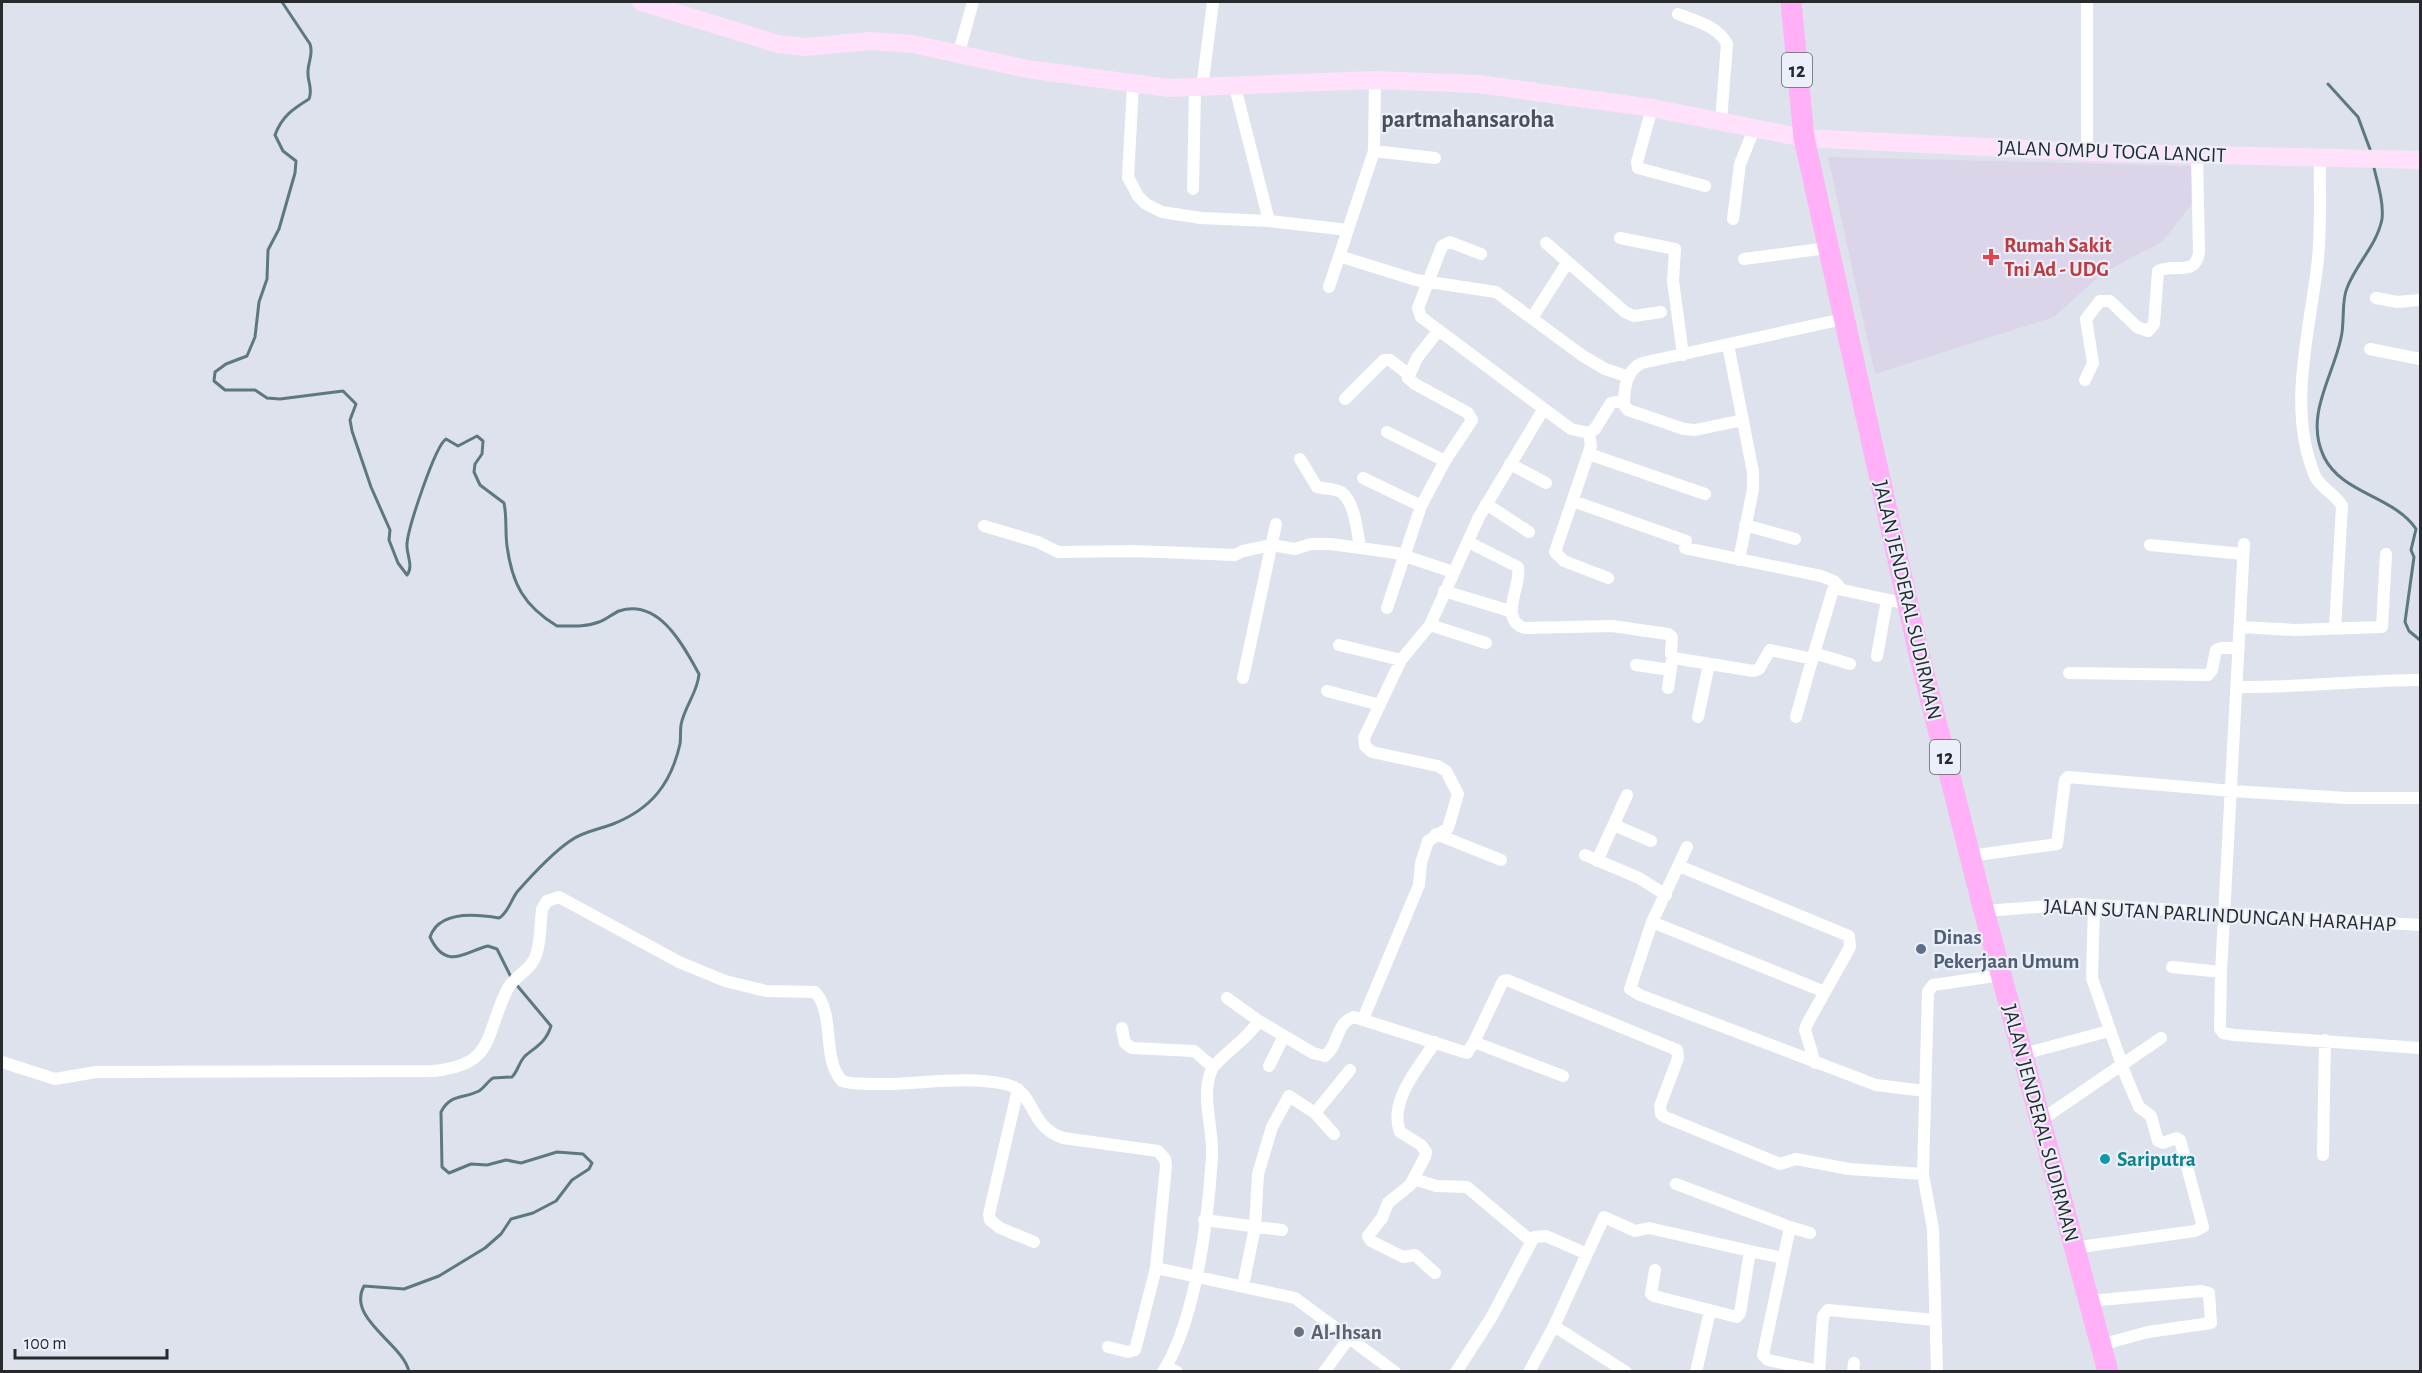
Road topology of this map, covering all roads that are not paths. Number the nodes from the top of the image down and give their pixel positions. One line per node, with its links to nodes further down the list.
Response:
1 (641, 2): 7 (main road, JALAN OMPU TOGA LANGIT)
2 (973, 2): 7 (street)
3 (1213, 2): 11 (street)
4 (1791, 2): 15 (highway, 12)
5 (2087, 2): 17 (street)
6 (1678, 14): 13 (street)
7 (958, 52): 9 (main road, JALAN OMPU TOGA LANGIT)
8 (1375, 80): 10 (main road, JALAN OMPU TOGA LANGIT); 12 (main road, JALAN OMPU TOGA LANGIT); 16 (street)
9 (1133, 85): 11 (main road, JALAN OMPU TOGA LANGIT); 25 (street)
10 (1235, 87): 11 (main road, JALAN OMPU TOGA LANGIT); 25 (street)
11 (1199, 88): 23 (street)
12 (1652, 108): 13 (main road, JALAN OMPU TOGA LANGIT); 22 (street)
13 (1721, 121): 14 (main road, JALAN OMPU TOGA LANGIT)
14 (1755, 127): 15 (main road, JALAN OMPU TOGA LANGIT); 24 (street)
15 (1804, 138): 17 (main road, JALAN OMPU TOGA LANGIT); 29 (highway, JALAN JENDERAL SUDIRMAN / 12)
16 (1374, 151): 20 (street); 26 (street)
17 (2087, 152): 18 (main road, JALAN OMPU TOGA LANGIT)
18 (2198, 155): 19 (main road, JALAN OMPU TOGA LANGIT); 48 (street)
19 (2320, 156): 21 (main road, JALAN OMPU TOGA LANGIT); 87 (street)
20 (1435, 158)
21 (2421, 160)
22 (1705, 186)
23 (1193, 189)
24 (1733, 219)
25 (1269, 221): 26 (street)
26 (1348, 230): 31 (street)
27 (1620, 238): 44 (street)
28 (1546, 243): 33 (street)
29 (1827, 248): 32 (street); 40 (highway, JALAN JENDERAL SUDIRMAN / 12)
30 (1481, 254): 34 (street)
31 (1339, 256): 34 (street); 35 (street)
32 (1744, 259)
33 (1567, 263): 38 (street); 39 (street)
34 (1428, 282): 39 (street); 41 (street)
35 (1329, 287)
36 (2376, 298): 37 (street)
37 (2421, 300)
38 (1661, 312)
39 (1532, 318): 47 (street)
40 (1843, 319): 42 (street); 82 (highway, JALAN JENDERAL SUDIRMAN / 12)
41 (1438, 331): 46 (street); 51 (street)
42 (1728, 345): 44 (street); 52 (street)
43 (2370, 349): 45 (street)
44 (1683, 355): 47 (street)
45 (2421, 359)
46 (1408, 374): 49 (street); 57 (street)
47 (1629, 377): 50 (street)
48 (2085, 380)
49 (1345, 399)
50 (1624, 400): 52 (street); 54 (street)
51 (1543, 410): 54 (street); 58 (street)
52 (1743, 420): 66 (street)
53 (1387, 432): 57 (street)
54 (1589, 433): 55 (street)
55 (1589, 454): 61 (street); 62 (street)
56 (1300, 459): 73 (street)
57 (1445, 461): 64 (street)
58 (1510, 464): 60 (street); 63 (street)
59 (1363, 478): 64 (street)
60 (1546, 483)
61 (1705, 494)
62 (1573, 501): 76 (street); 78 (street)
63 (1486, 504): 68 (street); 70 (street)
64 (1421, 506): 75 (street)
65 (1276, 524): 71 (street)
66 (1745, 525): 69 (street); 76 (street)
67 (984, 526): 71 (street)
68 (1529, 532)
69 (1795, 539)
70 (1468, 542): 77 (street); 84 (street)
71 (1272, 545): 73 (street); 99 (street)
72 (2150, 545): 86 (street)
73 (1359, 547): 75 (street)
74 (2385, 554): 87 (street)
75 (1403, 555): 77 (street); 83 (street)
76 (1738, 560): 79 (street)
77 (1453, 572): 80 (street)
78 (1608, 578)
79 (1841, 589): 81 (street); 91 (street)
80 (1444, 591): 84 (street); 85 (street)
81 (1887, 600): 82 (street); 92 (street)
82 (1908, 604): 115 (highway, JALAN JENDERAL SUDIRMAN / 12)
83 (1387, 608)
84 (1510, 611): 94 (street)
85 (1430, 625): 88 (street); 93 (street)
86 (2240, 627): 87 (street); 90 (street)
87 (2335, 628)
88 (1486, 643)
89 (1339, 645): 93 (street)
90 (2239, 648): 98 (street); 101 (street)
91 (1814, 656): 95 (street); 96 (street); 106 (street)
92 (1877, 656)
93 (1401, 660): 104 (street)
94 (1672, 663): 95 (street); 97 (street); 102 (street)
95 (1708, 664): 105 (street)
96 (1850, 664)
97 (1636, 665)
98 (2069, 673)
99 (1243, 678)
100 (2421, 680): 101 (street)
101 (2238, 687): 107 (street)
102 (1668, 688)
103 (1327, 691): 104 (street)
104 (1380, 705): 111 (street)
105 (1698, 717)
106 (1796, 717)
107 (2232, 791): 109 (street); 115 (street); 122 (street)
108 (1627, 795): 110 (street)
109 (2421, 798)
110 (1614, 825): 112 (street); 117 (street)
111 (1436, 834): 116 (street); 130 (street)
112 (1651, 841)
113 (1687, 847): 118 (street)
114 (1585, 855): 117 (street)
115 (1970, 856): 121 (highway, JALAN JENDERAL SUDIRMAN / 12)
116 (1501, 860)
117 (1597, 861): 119 (street)
118 (1679, 866): 119 (street); 128 (street)
119 (1666, 895): 123 (street)
120 (2094, 905): 121 (street, JALAN SUTAN PARLINDUNGAN HARAHAP); 122 (street, JALAN SUTAN PARLINDUNGAN HARAHAP); 133 (street)
121 (1984, 911): 127 (highway, JALAN JENDERAL SUDIRMAN / 12)
122 (2224, 911): 124 (street, JALAN SUTAN PARLINDUNGAN HARAHAP); 126 (street)
123 (1652, 922): 128 (street); 142 (street)
124 (2421, 925)
125 (2172, 967): 126 (street)
126 (2221, 972): 136 (street)
127 (2002, 975): 140 (highway, JALAN JENDERAL SUDIRMAN / 12); 149 (street)
128 (1825, 992): 142 (street)
129 (1227, 998): 131 (street)
130 (1363, 1019): 134 (street); 137 (street)
131 (1259, 1021): 134 (street); 145 (street)
132 (1122, 1028): 145 (street)
133 (2109, 1031): 140 (street); 143 (street)
134 (1284, 1036): 144 (street)
135 (2161, 1038): 143 (street)
136 (2325, 1040): 139 (street); 153 (street)
137 (1435, 1041): 138 (street); 155 (street)
138 (1474, 1042): 147 (street); 154 (street)
139 (2420, 1047)
140 (2023, 1054): 151 (highway, JALAN JENDERAL SUDIRMAN / 12)
141 (2, 1062): 148 (street)
142 (1815, 1063): 149 (street)
143 (2121, 1063): 151 (street); 164 (street)
144 (1269, 1066)
145 (1214, 1067): 157 (street)
146 (1350, 1070): 150 (street)
147 (1563, 1076)
148 (1018, 1089): 163 (street); 168 (street)
149 (1925, 1091): 154 (street)
150 (1315, 1113): 152 (street); 158 (street)
151 (2041, 1120): 164 (highway, JALAN JENDERAL SUDIRMAN / 12)
152 (1334, 1134)
153 (2323, 1155)
154 (1923, 1174): 175 (street)
155 (1414, 1179): 162 (street); 170 (street)
156 (1676, 1184): 159 (street)
157 (1204, 1220): 158 (street); 171 (street)
158 (1255, 1227): 160 (street); 172 (street)
159 (1790, 1227): 161 (street); 167 (street)
160 (1282, 1230)
161 (1810, 1233)
162 (1531, 1241): 166 (street); 184 (street)
163 (1034, 1242)
164 (2073, 1248): 173 (highway, JALAN JENDERAL SUDIRMAN / 12)
165 (1750, 1251): 166 (street); 167 (street); 174 (street)
166 (1587, 1254): 176 (street)
167 (1783, 1258): 187 (street)
168 (1156, 1268): 171 (street); 179 (street)
169 (1655, 1270): 174 (street)
170 (1435, 1273)
171 (1196, 1277): 172 (street); 180 (street)
172 (1243, 1286): 177 (street)
173 (2089, 1301): 178 (highway, JALAN JENDERAL SUDIRMAN / 12); 178 (street)
174 (1710, 1311): 186 (street)
175 (1935, 1320): 187 (street); 188 (street)
176 (1554, 1326): 181 (street); 185 (street)
177 (1349, 1338): 182 (street); 183 (street)
178 (2100, 1345): 189 (highway, JALAN JENDERAL SUDIRMAN / 12)
179 (1108, 1347)
180 (1168, 1370)
181 (1620, 1370)
182 (1324, 1371)
183 (1395, 1371)
184 (1456, 1371)
185 (1529, 1371)
186 (1696, 1371)
187 (1819, 1371)
188 (1937, 1371)
189 (2109, 1371)

